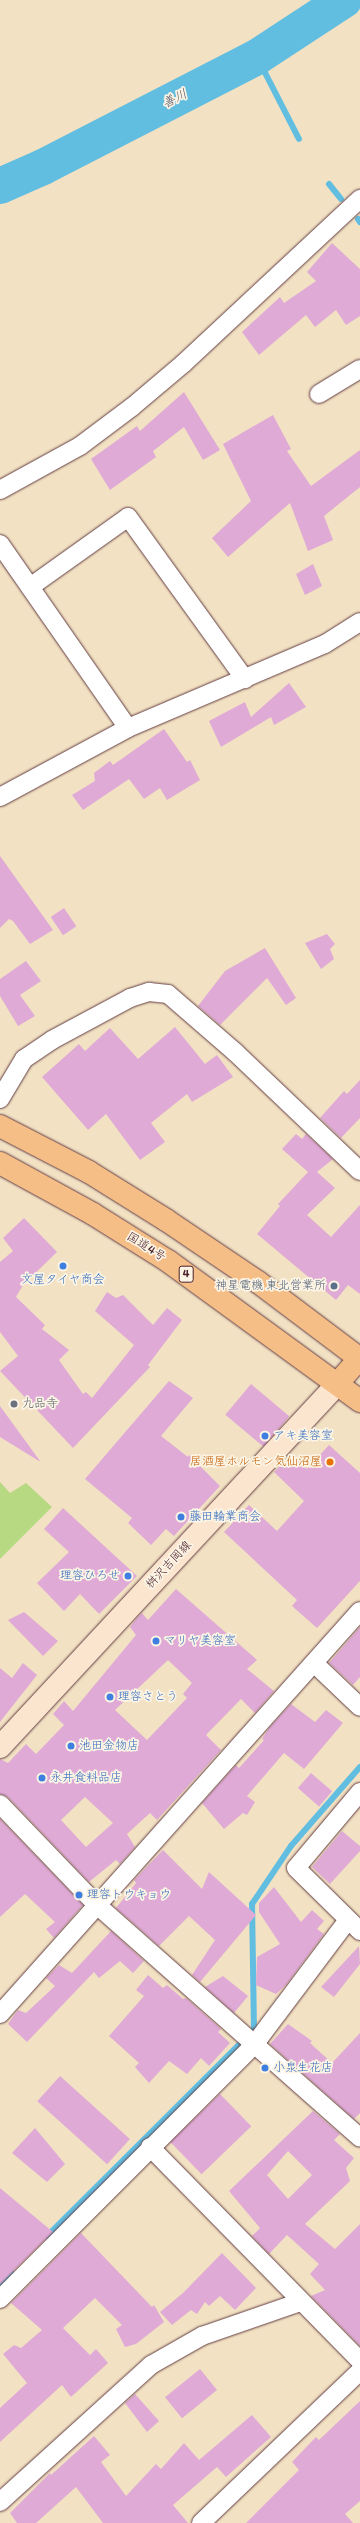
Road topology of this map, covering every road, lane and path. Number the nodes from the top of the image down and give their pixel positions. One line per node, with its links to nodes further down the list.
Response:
1 (360, 199): 4 (street)
2 (360, 369): 3 (street)
3 (319, 394)
4 (0, 490)
5 (0, 544): 6 (street)
6 (30, 587): 8 (street); 9 (street)
7 (360, 622): 8 (street)
8 (245, 679): 9 (street)
9 (128, 728): 10 (street)
10 (0, 797)
11 (0, 1099): 14 (street)
12 (0, 1126): 15 (main road)
13 (0, 1163): 16 (main road, 国道4号 / 4)
14 (360, 1170)
15 (360, 1358): 16 (main road)
16 (338, 1384): 17 (main road, 国道4号 / 4); 21 (main road, 桝沢吉岡線)
17 (360, 1401)
18 (360, 1611): 19 (street)
19 (315, 1664): 20 (street); 24 (street)
20 (360, 1707)
21 (0, 1747)
22 (360, 1792): 25 (street)
23 (0, 1804): 24 (street)
24 (97, 1904): 26 (street); 27 (street)
25 (354, 1926): 27 (street)
26 (0, 2014)
27 (253, 2044): 28 (street); 29 (street)
28 (360, 2138)
29 (150, 2147): 30 (street); 31 (street)
30 (0, 2299)
31 (300, 2302): 32 (street); 34 (street)
32 (360, 2361)
33 (360, 2372): 35 (street)
34 (0, 2502)
35 (201, 2523)

